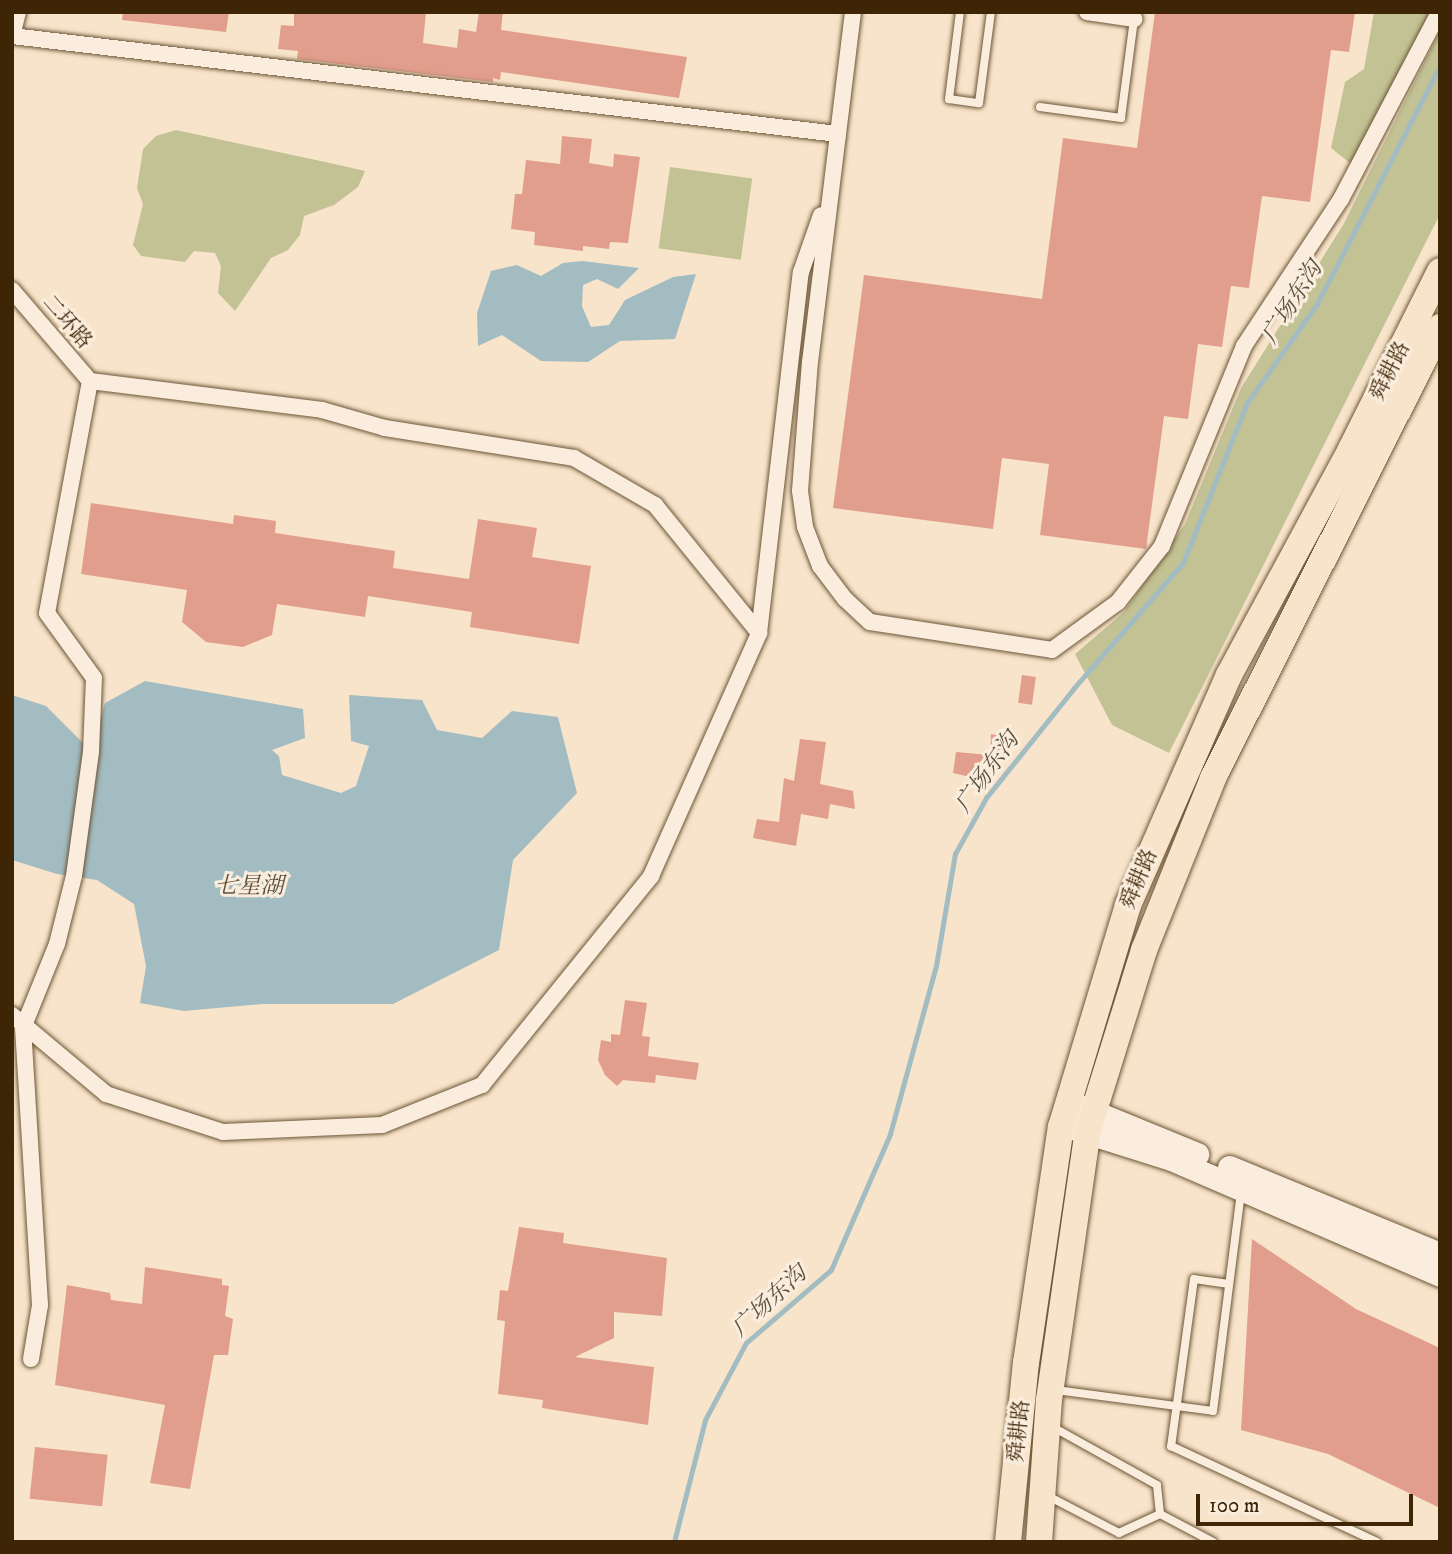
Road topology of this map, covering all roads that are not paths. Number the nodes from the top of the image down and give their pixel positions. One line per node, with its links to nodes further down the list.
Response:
1 (18, 12): 8 (street)
2 (853, 12): 10 (street)
3 (960, 12): 4 (lane)
4 (991, 12)
5 (1087, 12): 7 (street)
6 (1439, 12): 11 (street)
7 (1135, 15): 9 (lane)
8 (12, 36): 10 (street)
9 (1040, 107)
10 (838, 134): 11 (street)
11 (831, 187): 16 (street)
12 (1440, 271): 18 (main road, 舜耕路)
13 (12, 290): 15 (street, 二环路)
14 (1440, 327): 19 (main road, 舜耕路)
15 (90, 381): 16 (street); 17 (street)
16 (759, 633): 17 (street)
17 (18, 1022): 25 (street)
18 (1068, 1101): 19 (main road); 20 (main road, 舜耕路)
19 (1091, 1122): 20 (main road); 21 (main road); 22 (main road); 26 (main road, 舜耕路)
20 (1061, 1126): 31 (main road, 舜耕路)
21 (1241, 1189): 23 (main road); 24 (lane)
22 (1440, 1254)
23 (1440, 1275)
24 (1229, 1284): 27 (lane); 27 (lane)
25 (31, 1359)
26 (1051, 1389): 27 (lane); 28 (main road, 舜耕路)
27 (1177, 1406): 34 (lane)
28 (1048, 1424): 29 (main road, 舜耕路); 30 (lane)
29 (1042, 1493): 30 (lane); 32 (main road, 舜耕路)
30 (1160, 1514): 33 (lane)
31 (1008, 1542)
32 (1039, 1542)
33 (1213, 1542)
34 (1377, 1542)

